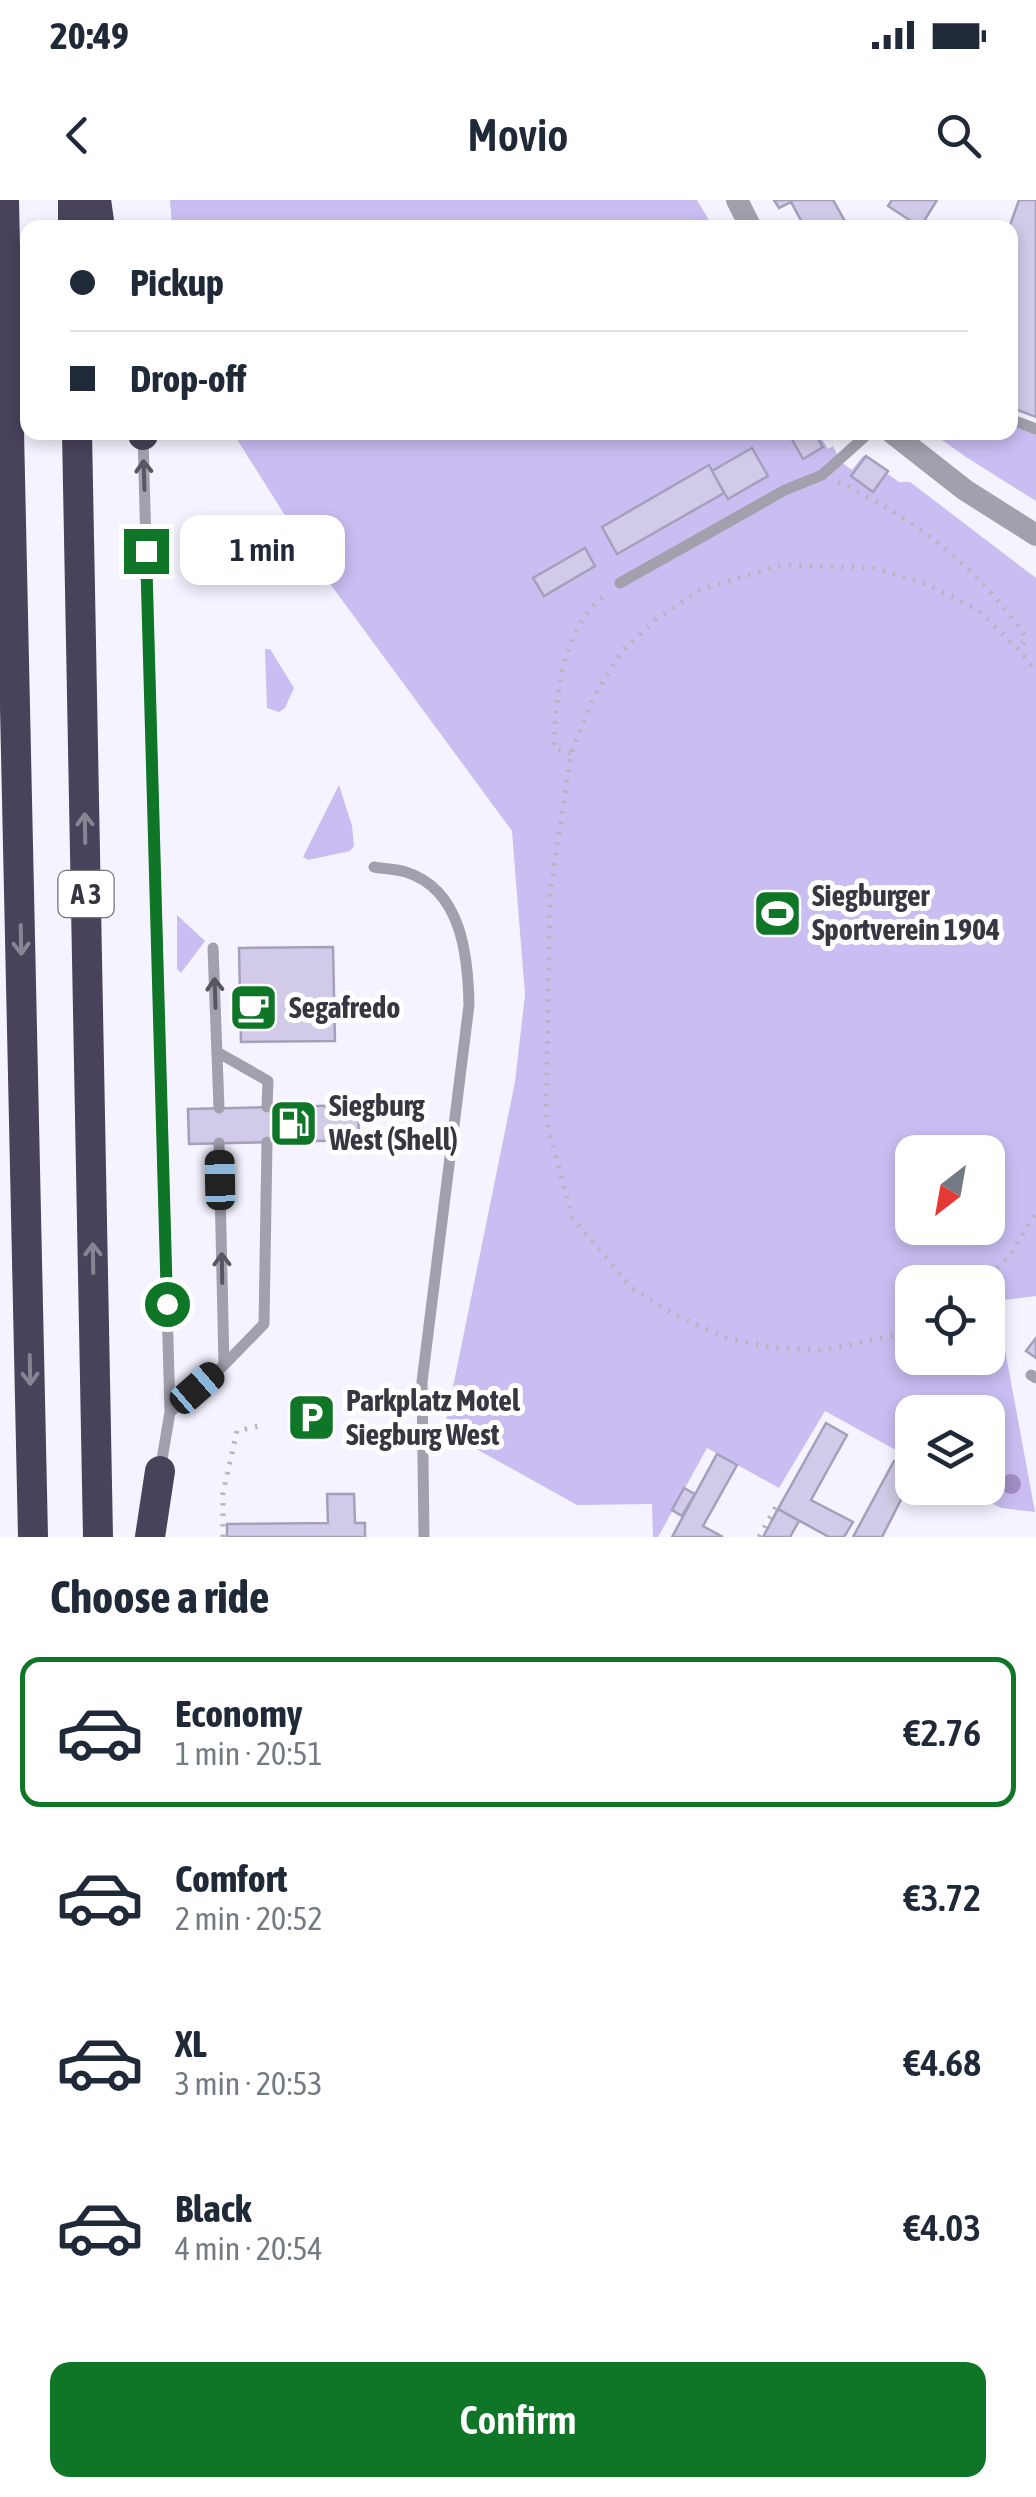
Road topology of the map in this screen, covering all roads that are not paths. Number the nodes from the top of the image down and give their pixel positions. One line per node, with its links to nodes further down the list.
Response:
1 (4, 200): 8 (highway, A 3)
2 (77, 440): 22 (highway, A 3, one-way to 2)
3 (142, 440): 18 (lane, one-way to 3)
4 (861, 440): 7 (lane)
5 (901, 440): 6 (street)
6 (1036, 534)
7 (620, 582)
8 (18, 808): 10 (highway); 21 (highway, A 3, one-way to 21)
9 (374, 867): 20 (lane)
10 (0, 901)
11 (213, 948): 12 (lane, one-way to 11)
12 (217, 1052): 13 (lane); 14 (lane)
13 (268, 1107)
14 (219, 1108)
15 (267, 1142): 17 (lane)
16 (220, 1143): 17 (lane, one-way to 16)
17 (224, 1365): 18 (lane)
18 (170, 1412): 19 (lane)
19 (160, 1471): 23 (highway)
20 (424, 1536): 24 (lane)
21 (33, 1537)
22 (98, 1537)
23 (150, 1537)
24 (433, 1537)

